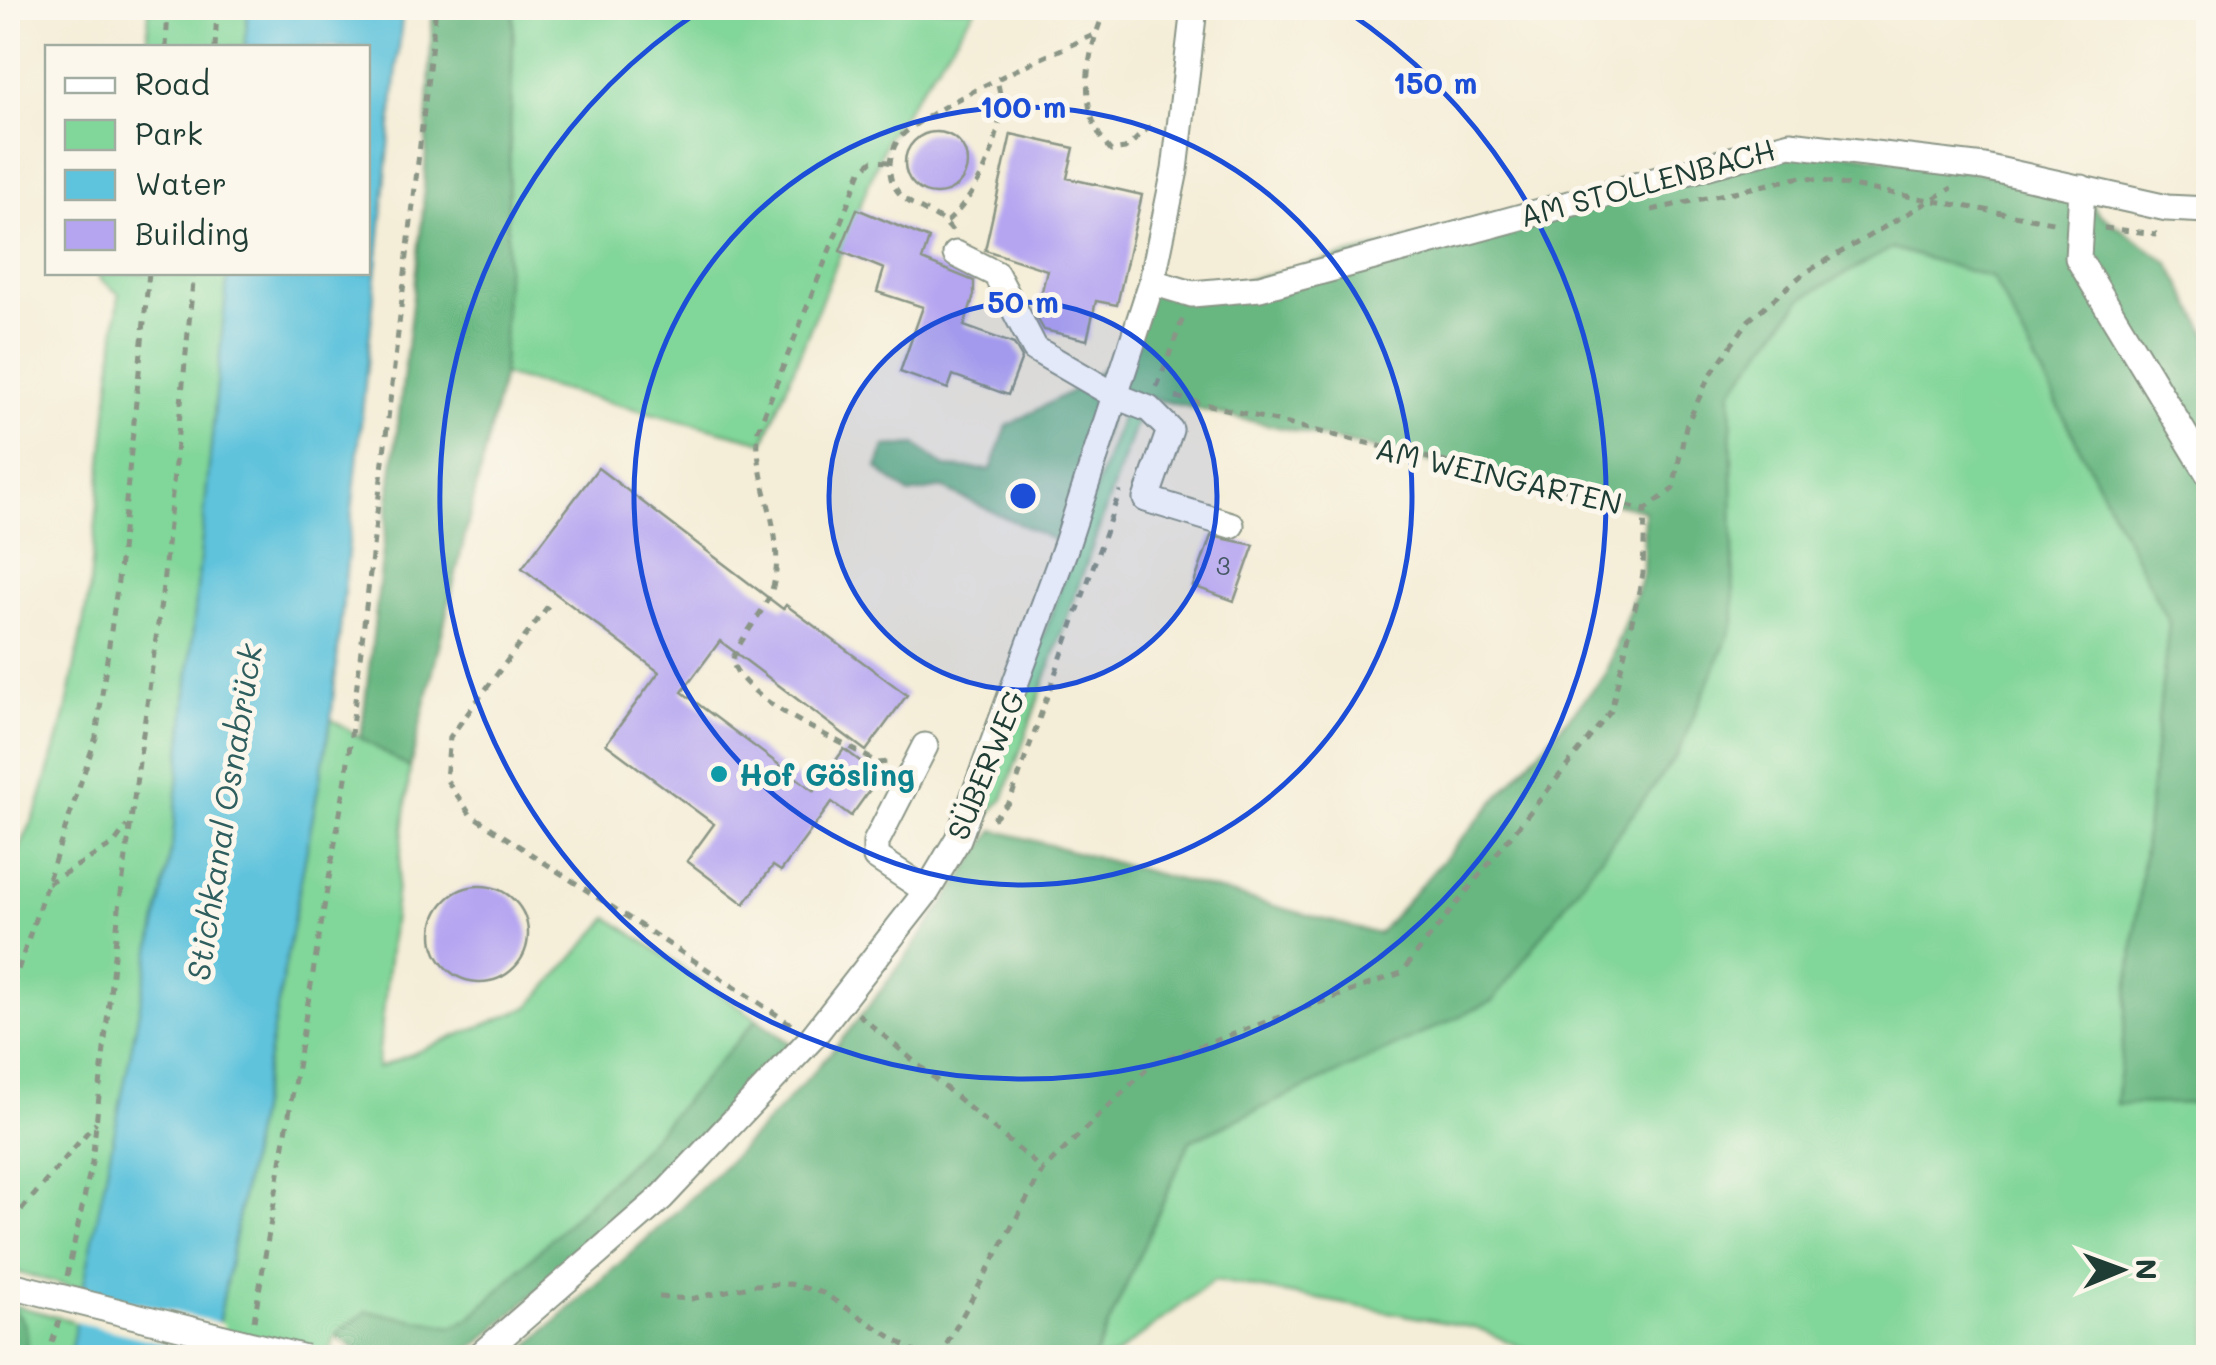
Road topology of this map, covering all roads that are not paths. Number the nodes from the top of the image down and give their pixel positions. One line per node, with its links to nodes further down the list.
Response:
1 (1194, 8): 5 (street, SÜBERWEG)
2 (2082, 188): 3 (street, AM STOLLENBACH); 5 (street, AM STOLLENBACH); 7 (street)
3 (2208, 210)
4 (956, 254): 6 (street)
5 (1152, 282): 6 (street, SÜBERWEG)
6 (1116, 396): 8 (street); 10 (street, SÜBERWEG)
7 (2208, 473)
8 (1232, 525)
9 (925, 746): 10 (street)
10 (927, 892): 13 (street, SÜBERWEG)
11 (11, 1286): 12 (street, bridge)
12 (306, 1358)
13 (477, 1358)

